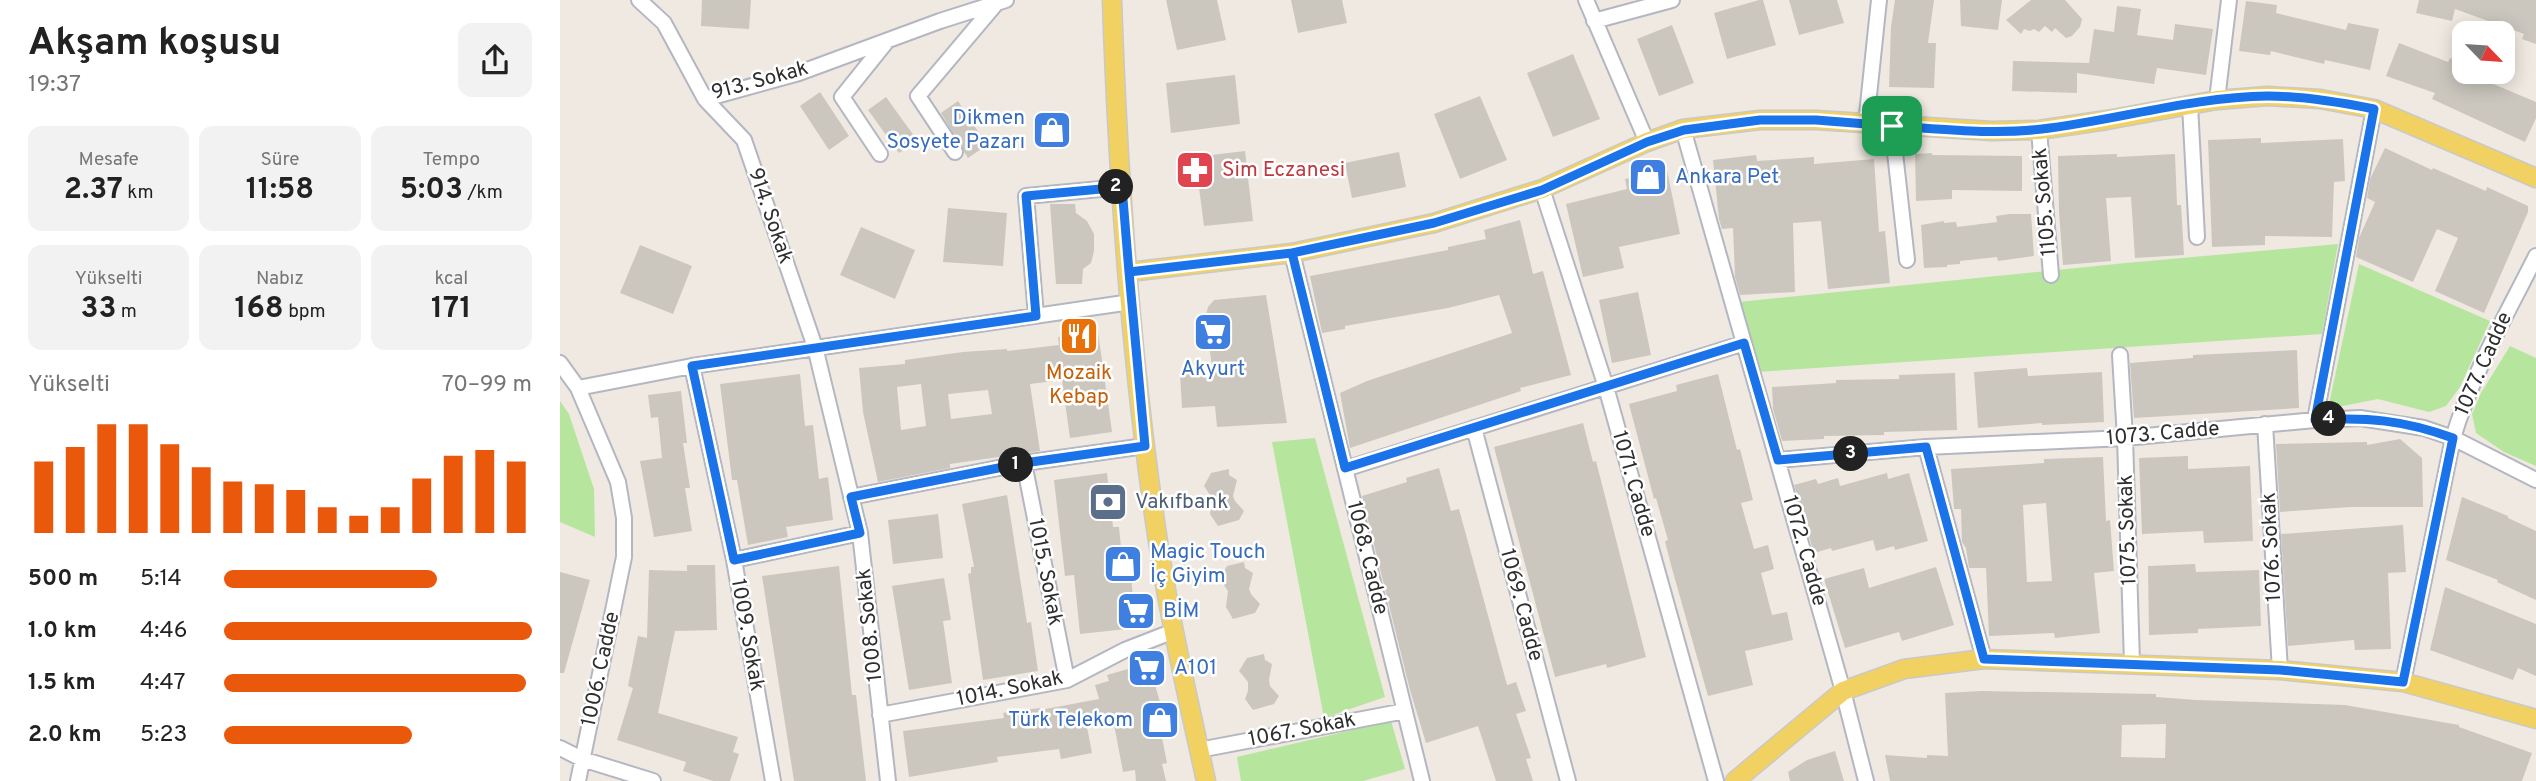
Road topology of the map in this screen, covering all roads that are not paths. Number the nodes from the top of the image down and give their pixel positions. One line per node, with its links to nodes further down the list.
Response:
1 (639, 0): 10 (street, 913. Sokak)
2 (1112, 0): 22 (main road)
3 (1586, 0): 8 (street)
4 (1672, 0): 8 (street)
5 (1880, 0): 14 (street)
6 (2224, 1): 11 (street)
7 (1001, 2): 9 (street, 913. Sokak); 19 (street, 913. Sokak)
8 (1594, 21): 18 (street)
9 (888, 40): 10 (street, 913. Sokak); 20 (street)
10 (705, 99): 33 (street, 914. Sokak)
11 (2217, 100): 12 (main road); 13 (main road)
12 (2190, 105): 17 (main road); 24 (street)
13 (2374, 109): 21 (main road); 39 (street)
14 (1866, 124): 15 (main road); 16 (main road)
15 (1892, 126): 17 (main road); 27 (street)
16 (1684, 130): 18 (main road); 32 (street, 1072. Cadde)
17 (2039, 130): 29 (street, 1105. Sokak)
18 (1647, 142): 23 (main road)
19 (955, 152)
20 (880, 154)
21 (2536, 178)
22 (1122, 187): 28 (main road); 31 (street)
23 (1542, 190): 25 (main road); 37 (street, 1071. Cadde)
24 (2197, 237)
25 (1292, 253): 28 (main road); 48 (street, 1068. Cadde)
26 (2536, 256): 43 (street, 1077. Cadde)
27 (1907, 260)
28 (1129, 272): 30 (main road)
29 (2051, 275)
30 (1131, 302): 31 (street); 44 (main road)
31 (1036, 316): 33 (street)
32 (1744, 343): 37 (street); 46 (street, 1072. Cadde)
33 (815, 347): 36 (street); 50 (street, 1008. Sokak)
34 (2120, 355): 42 (street, 1075. Sokak)
35 (560, 363): 38 (street, 1006. Cadde)
36 (692, 366): 38 (street); 52 (street, 1009. Sokak)
37 (1606, 387): 41 (street); 73 (street, 1071. Cadde)
38 (578, 388): 65 (street, 1006. Cadde)
39 (2315, 420): 40 (street, 1073. Cadde); 43 (street, 1073. Cadde)
40 (2265, 424): 42 (street, 1073. Cadde); 56 (street, 1076. Sokak)
41 (1474, 428): 48 (street); 72 (street, 1069. Cadde)
42 (2125, 438): 45 (street, 1073. Cadde); 55 (street, 1075. Sokak)
43 (2453, 438): 49 (street, 1073. Cadde); 58 (street, 1077. Cadde)
44 (1145, 446): 47 (street); 53 (main road)
45 (1926, 447): 46 (street, 1073. Cadde); 54 (street)
46 (1778, 460): 59 (street, 1072. Cadde)
47 (1024, 463): 50 (street); 57 (street, 1015. Sokak)
48 (1345, 468): 60 (street, 1068. Cadde)
49 (2536, 480)
50 (851, 497): 51 (street, 1008. Sokak)
51 (860, 533): 52 (street); 61 (street, 1008. Sokak)
52 (734, 560): 68 (street, 1009. Sokak)
53 (1174, 631): 57 (street, 1014. Sokak); 64 (main road)
54 (1984, 659): 55 (main road); 59 (main road)
55 (2132, 663): 56 (main road)
56 (2280, 670): 58 (main road)
57 (1067, 680): 61 (street, 1014. Sokak)
58 (2403, 682): 62 (main road)
59 (1843, 691): 74 (main road); 75 (street, 1072. Cadde)
60 (1405, 711): 64 (street, 1067. Sokak); 71 (street, 1068. Cadde)
61 (880, 715): 69 (street, 1008. Sokak)
62 (2536, 719)
63 (560, 748): 65 (street)
64 (1199, 750): 70 (main road)
65 (582, 760): 66 (street, 1006. Cadde); 67 (street)
66 (578, 781)
67 (653, 781)
68 (773, 781)
69 (888, 781)
70 (1206, 781)
71 (1422, 781)
72 (1568, 781)
73 (1716, 781)
74 (1735, 781)
75 (1866, 781)

